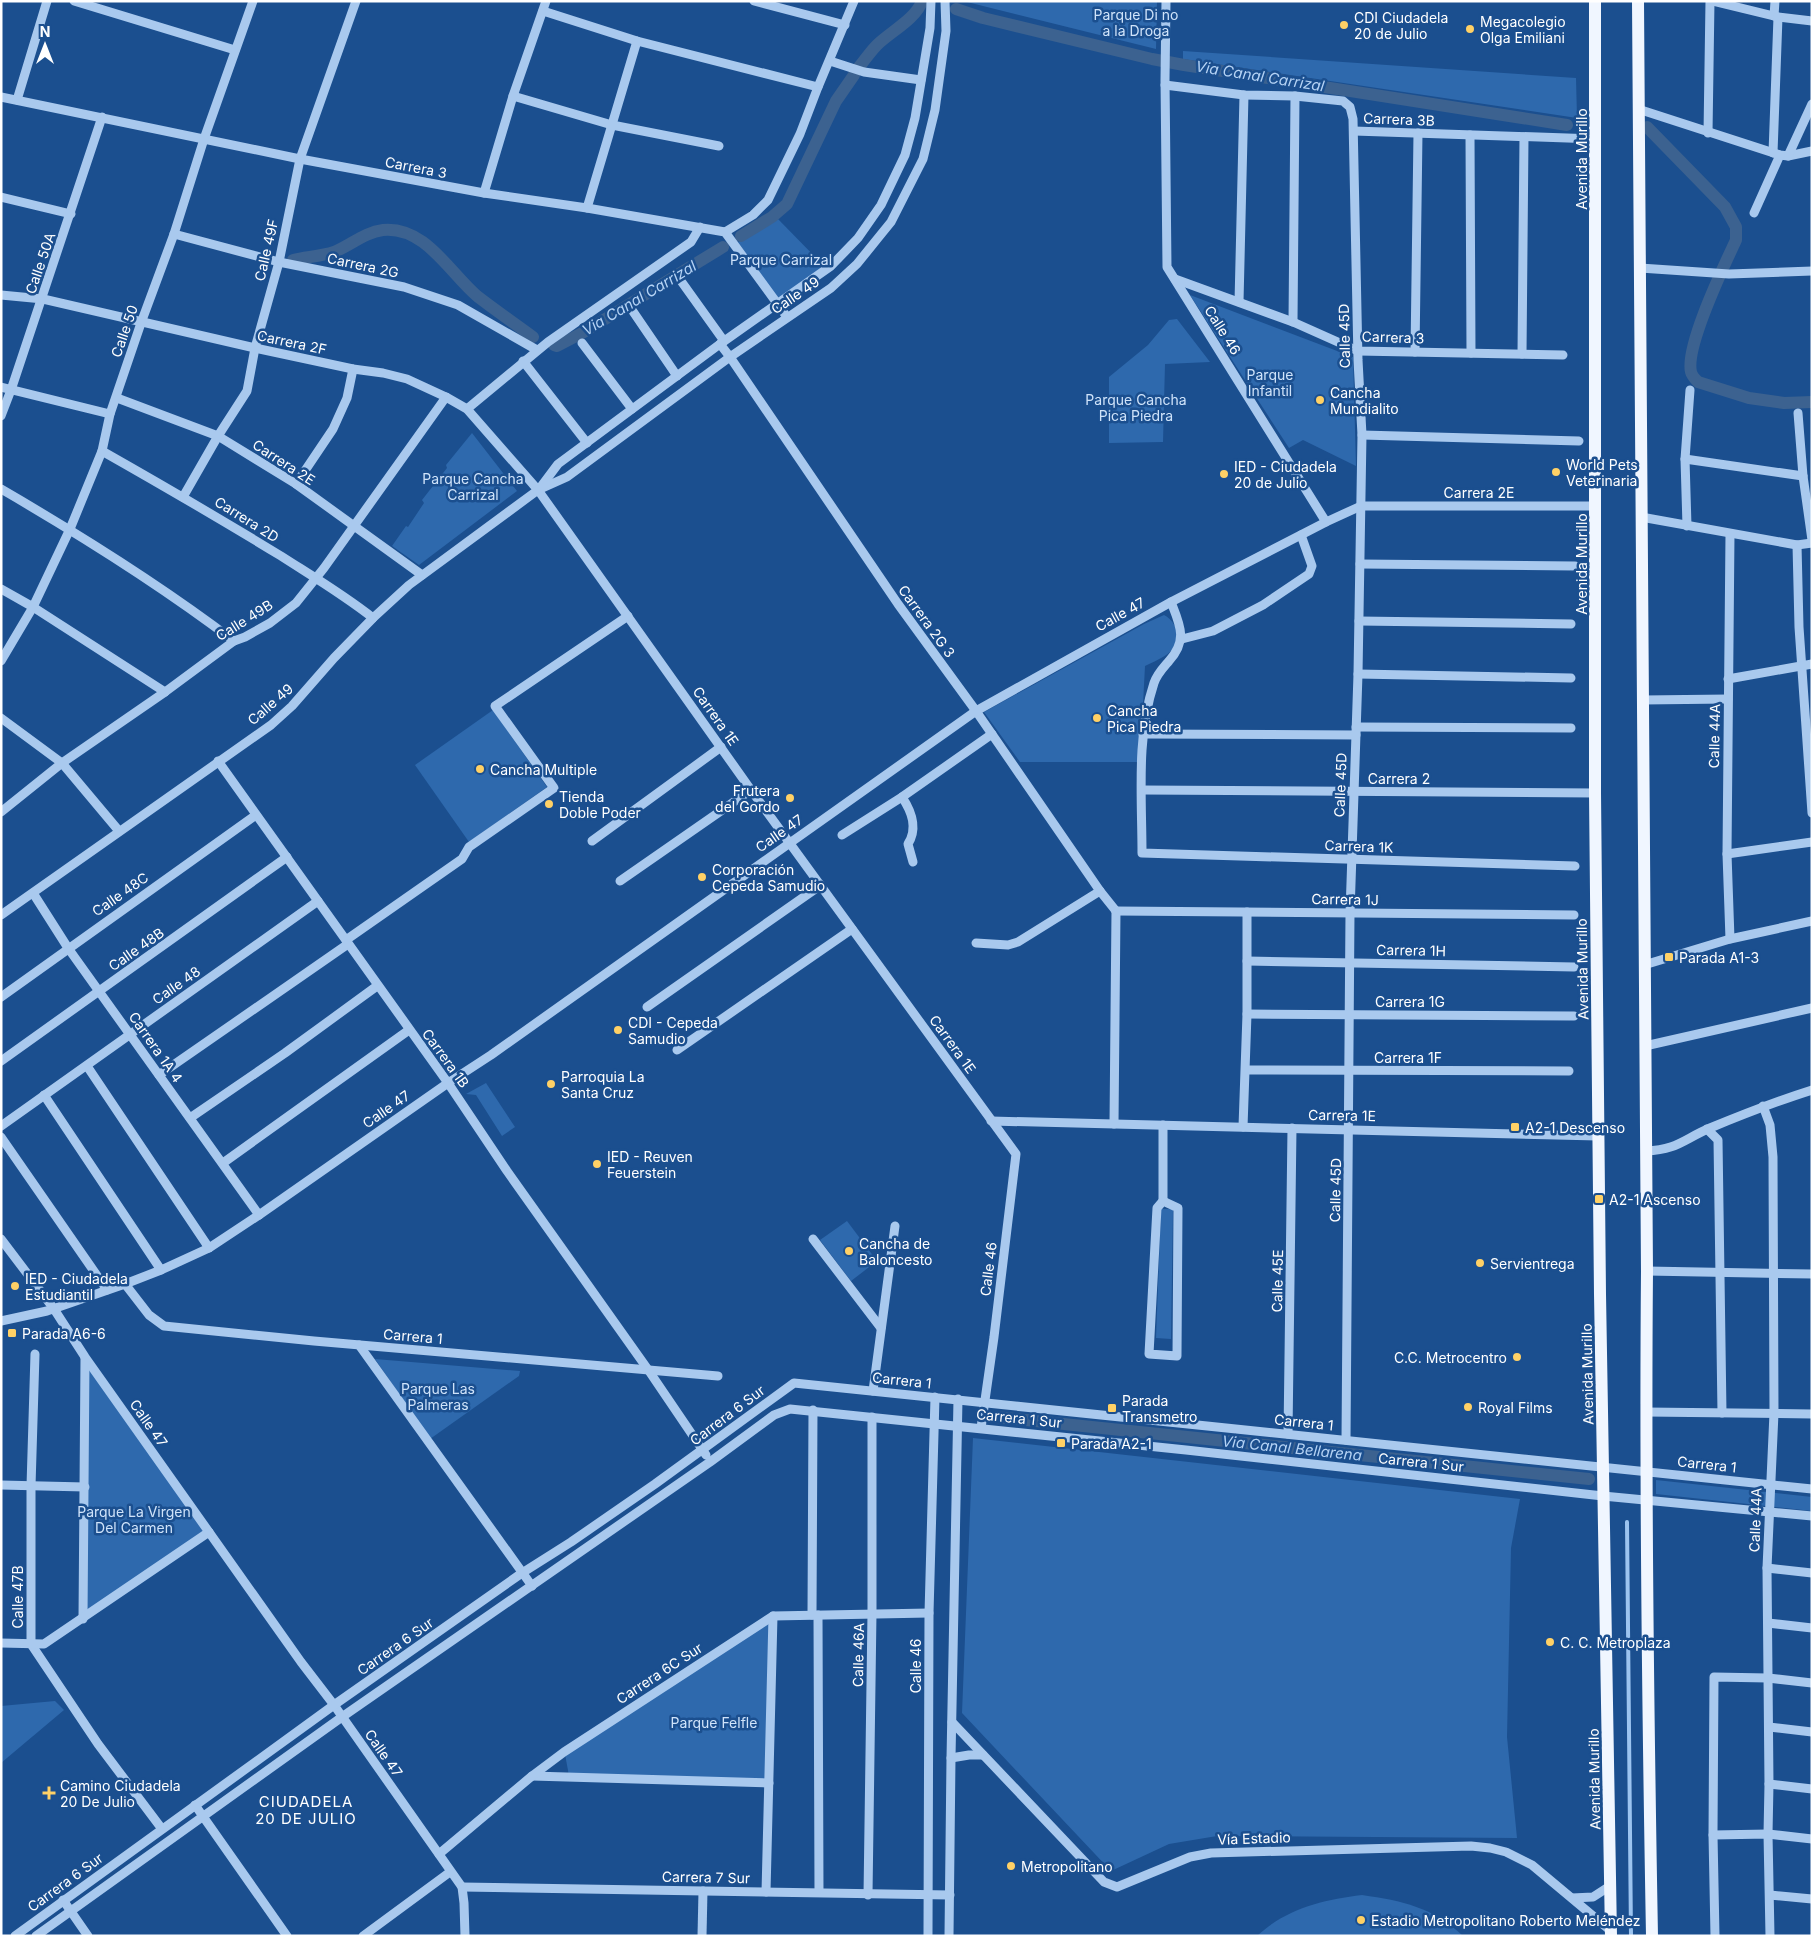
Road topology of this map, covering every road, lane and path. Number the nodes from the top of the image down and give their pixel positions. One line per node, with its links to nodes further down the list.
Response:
1 (48, 1): 29 (street)
2 (74, 1): 20 (street)
3 (254, 1): 20 (street, Calle 50)
4 (356, 1): 44 (street, Calle 49F)
5 (546, 1): 15 (street)
6 (754, 1): 18 (street)
7 (854, 1): 18 (street)
8 (1166, 1): 23 (street, Calle 46)
9 (1595, 1): 40 (main road, Avenida Murillo)
10 (1638, 1): 31 (main road)
11 (1711, 1): 16 (street); 36 (street)
12 (1775, 1): 16 (street)
13 (932, 6): 14 (street); 22 (street, Calle 49)
14 (945, 6): 63 (street, Calle 49)
15 (543, 11): 19 (street); 26 (street)
16 (1776, 17): 17 (street); 43 (street)
17 (1812, 21)
18 (845, 25): 21 (street)
19 (637, 41): 24 (street); 33 (street)
20 (235, 50): 39 (street, Calle 50)
21 (830, 61): 22 (street); 24 (street)
22 (921, 80): 61 (street, Calle 49)
23 (1165, 85): 25 (street, Carrera 3B); 56 (street, Calle 46)
24 (818, 87): 51 (street)
25 (1244, 94): 27 (street, Carrera 3B); 60 (street)
26 (513, 96): 33 (street); 45 (street)
27 (1295, 96): 34 (street, Carrera 3B); 64 (street)
28 (1, 97): 29 (street, Carrera 3)
29 (17, 100): 32 (street, Carrera 3)
30 (1812, 104): 43 (street)
31 (1638, 109): 36 (street); 54 (main road)
32 (102, 118): 39 (street, Carrera 3); 49 (street, Calle 50A)
33 (612, 124): 41 (street); 47 (street)
34 (1354, 131): 35 (street, Carrera 3B); 70 (street, Calle 45D)
35 (1418, 133): 37 (street, Carrera 3B); 71 (street)
36 (1708, 133): 43 (street)
37 (1470, 135): 38 (street, Carrera 3B); 72 (street)
38 (1524, 137): 40 (street, Carrera 3B); 73 (street)
39 (204, 139): 44 (street, Carrera 3); 52 (street, Calle 50)
40 (1596, 140): 101 (main road, Avenida Murillo)
41 (719, 146)
42 (1812, 151): 43 (street)
43 (1780, 155): 48 (street)
44 (300, 159): 45 (street, Carrera 3); 53 (street, Calle 49F)
45 (484, 193): 47 (street, Carrera 3)
46 (1, 198): 49 (street)
47 (587, 208): 50 (street, Carrera 3)
48 (1754, 213)
49 (71, 214): 59 (street, Calle 50A)
50 (700, 228): 51 (street, Carrera 3); 69 (street)
51 (725, 232): 61 (street)
52 (174, 234): 53 (street, Carrera 2G); 65 (street, Calle 50)
53 (279, 262): 68 (street, Calle 49F); 69 (street, Carrera 2G)
54 (1640, 268): 55 (street); 102 (main road)
55 (1812, 271)
56 (1175, 279): 60 (street, Carrera 3); 103 (street, Calle 46)
57 (681, 281): 66 (street, Carrera 2G 3)
58 (1, 295): 59 (street, Carrera 2F)
59 (42, 299): 65 (street, Carrera 2F); 80 (street, Calle 50A)
60 (1239, 302): 64 (street, Carrera 3)
61 (777, 304): 63 (street); 66 (street, Calle 49)
62 (632, 310): 78 (street)
63 (787, 317): 75 (street, Calle 49)
64 (1293, 322): 70 (street, Carrera 3)
65 (141, 323): 68 (street, Carrera 2F); 83 (street, Calle 50)
66 (722, 342): 75 (street, Carrera 2G 3); 78 (street, Calle 49)
67 (582, 344): 85 (street)
68 (255, 348): 77 (street, Carrera 2F); 90 (street, Calle 49F)
69 (537, 350): 76 (street)
70 (1358, 351): 71 (street, Carrera 3); 89 (street, Calle 45D)
71 (1416, 352): 72 (street, Carrera 3)
72 (1471, 353): 73 (street, Carrera 3)
73 (1522, 354): 74 (street, Carrera 3)
74 (1563, 355)
75 (730, 356): 98 (street, Calle 49); 133 (street, Carrera 2G 3)
76 (523, 361): 84 (street); 92 (street)
77 (353, 370): 82 (street, Carrera 2F); 96 (street)
78 (677, 376): 85 (street, Calle 49)
79 (1, 387): 80 (street)
80 (12, 390): 87 (street); 88 (street, Calle 50A)
81 (1690, 390): 94 (street)
82 (446, 397): 84 (street, Carrera 2F); 105 (street, Calle 49B)
83 (117, 398): 87 (street, Calle 50); 90 (street, Carrera 2E)
84 (467, 409): 98 (street, Carrera 2F)
85 (632, 409): 92 (street, Calle 49)
86 (1798, 413): 95 (street)
87 (110, 414): 93 (street, Calle 50)
88 (1, 416)
89 (1362, 435): 91 (street); 100 (street, Calle 45D)
90 (218, 436): 96 (street, Carrera 2E); 99 (street, Calle 49F)
91 (1579, 440)
92 (587, 443): 98 (street, Calle 49)
93 (102, 451): 99 (street, Carrera 2D); 106 (street, Calle 50)
94 (1685, 460): 95 (street); 104 (street)
95 (1803, 476): 109 (street)
96 (296, 484): 105 (street, Carrera 2E)
97 (1, 489): 106 (street)
98 (538, 490): 113 (street, Calle 49); 118 (street, Carrera 1E)
99 (184, 496): 114 (street, Carrera 2D)
100 (1361, 506): 101 (street, Carrera 2E); 103 (street, Calle 47); 111 (street, Calle 45D)
101 (1596, 506): 145 (main road, Avenida Murillo)
102 (1641, 517): 104 (street); 132 (main road)
103 (1326, 522): 108 (street, Calle 47)
104 (1687, 526): 107 (street)
105 (354, 527): 113 (street, Carrera 2E); 114 (street, Calle 49B)
106 (70, 529): 117 (street, Calle 50); 123 (street)
107 (1730, 534): 110 (street); 129 (street, Calle 44A)
108 (1301, 535): 116 (street, Calle 47); 122 (street)
109 (1812, 541): 110 (street)
110 (1797, 545): 126 (street)
111 (1360, 564): 112 (street); 120 (street, Calle 45D)
112 (1575, 566)
113 (422, 575): 119 (street, Calle 49)
114 (315, 578): 119 (street, Carrera 2D); 123 (street, Calle 49B)
115 (1, 589): 117 (street)
116 (1171, 602): 122 (street); 133 (street, Calle 47)
117 (33, 607): 124 (street, Calle 50); 130 (street)
118 (628, 616): 139 (street, Carrera 1E); 173 (street)
119 (373, 618): 140 (street, Calle 49)
120 (1358, 621): 121 (street); 127 (street, Calle 45D)
121 (1572, 624)
122 (1182, 639): 138 (street)
123 (234, 640): 130 (street, Calle 49B)
124 (1, 662)
125 (1812, 664): 126 (street)
126 (1802, 666): 129 (street); 148 (street)
127 (1358, 674): 128 (street); 136 (street, Calle 45D)
128 (1571, 678)
129 (1728, 679): 131 (street, Calle 44A)
130 (165, 692): 141 (street, Calle 49B)
131 (1728, 699): 132 (street); 155 (street, Calle 44A)
132 (1643, 700): 178 (main road)
133 (976, 711): 137 (street, Carrera 2G 3); 153 (street, Calle 47)
134 (1, 718): 141 (street)
135 (1571, 728): 136 (street)
136 (1356, 731): 138 (street); 144 (street, Calle 45D)
137 (992, 734): 146 (street); 162 (street, Carrera 2G 3)
138 (1143, 734): 143 (street)
139 (721, 747): 142 (street, Carrera 1E); 152 (street)
140 (218, 761): 149 (street, Carrera 1B); 150 (street, Calle 49)
141 (62, 763): 147 (street, Calle 49B); 150 (street)
142 (752, 790): 153 (street, Carrera 1E); 160 (street)
143 (1142, 790): 144 (street, Carrera 2); 157 (street, Carrera 1K)
144 (1353, 791): 145 (street, Carrera 2); 157 (street, Calle 45D)
145 (1595, 793): 211 (main road, Avenida Murillo)
146 (902, 797): 151 (street); 158 (street)
147 (1, 812)
148 (1812, 813)
149 (256, 815): 156 (street, Carrera 1B); 175 (street, Calle 48C)
150 (119, 831): 163 (street, Calle 49)
151 (842, 835)
152 (592, 841)
153 (790, 842): 161 (street, Carrera 1E); 198 (street, Calle 47)
154 (1812, 842): 155 (street)
155 (1727, 854): 172 (street, Calle 44A)
156 (287, 857): 164 (street, Carrera 1B); 181 (street, Calle 48B)
157 (1352, 859): 159 (street, Carrera 1K); 167 (street, Calle 45D)
158 (914, 862)
159 (1575, 866)
160 (620, 881)
161 (821, 885): 171 (street, Carrera 1E); 183 (street)
162 (1100, 891): 165 (street, Carrera 2G 3); 174 (street)
163 (33, 893): 168 (street, Calle 49); 175 (street, Carrera 1A 4)
164 (318, 901): 173 (street, Carrera 1B); 189 (street, Calle 48)
165 (1116, 911): 166 (street, Carrera 1J); 204 (street)
166 (1247, 912): 167 (street, Carrera 1J); 176 (street)
167 (1350, 913): 169 (street, Carrera 1J); 177 (street, Calle 45D)
168 (1, 915)
169 (1574, 915)
170 (1812, 922): 172 (street)
171 (852, 928): 191 (street); 203 (street, Carrera 1E)
172 (1730, 939): 178 (street)
173 (347, 942): 180 (street, Carrera 1B); 197 (street)
174 (976, 943)
175 (68, 948): 181 (street, Carrera 1A 4); 182 (street, Calle 48C)
176 (1247, 961): 177 (street, Carrera 1H); 185 (street)
177 (1350, 963): 179 (street, Carrera 1H); 186 (street, Calle 45D)
178 (1644, 965): 190 (main road)
179 (1574, 967)
180 (377, 986): 188 (street, Carrera 1B); 202 (street)
181 (100, 990): 189 (street, Carrera 1A 4); 192 (street, Calle 48B)
182 (1, 997)
183 (647, 1007)
184 (1812, 1008): 190 (street)
185 (1247, 1014): 186 (street, Carrera 1G); 194 (street)
186 (1349, 1014): 187 (street, Carrera 1G); 195 (street, Calle 45D)
187 (1574, 1016)
188 (409, 1030): 198 (street, Carrera 1B); 214 (street)
189 (130, 1034): 193 (street, Calle 48); 197 (street, Carrera 1A 4)
190 (1645, 1046): 213 (main road)
191 (677, 1050)
192 (1, 1061)
193 (87, 1066): 200 (street, Calle 48); 220 (street)
194 (1246, 1070): 195 (street, Carrera 1F); 207 (street)
195 (1349, 1070): 196 (street, Carrera 1F); 209 (street, Calle 45D)
196 (1570, 1071)
197 (159, 1075): 202 (street, Carrera 1A 4)
198 (448, 1083): 216 (street, Calle 47); 234 (street, Carrera 1B)
199 (1812, 1090): 201 (street)
200 (44, 1096): 206 (street, Calle 48); 221 (street)
201 (1763, 1106): 210 (street); 224 (street, Calle 44A)
202 (190, 1118): 214 (street, Carrera 1A 4)
203 (991, 1121): 204 (street, Carrera 1E); 240 (street, Calle 46)
204 (1114, 1124): 205 (street, Carrera 1E)
205 (1164, 1125): 207 (street, Carrera 1E); 215 (street)
206 (1, 1126)
207 (1243, 1127): 208 (street, Carrera 1E)
208 (1292, 1128): 209 (street, Carrera 1E); 251 (street, Calle 45E)
209 (1350, 1129): 211 (street, Carrera 1E); 252 (street, Calle 45D)
210 (1707, 1129): 213 (street); 223 (street)
211 (1598, 1136): 255 (main road, Avenida Murillo)
212 (1, 1137): 227 (street)
213 (1646, 1151): 222 (main road)
214 (223, 1163): 216 (street, Carrera 1A 4)
215 (1163, 1201): 215 (street)
216 (259, 1215): 220 (street, Calle 47)
217 (895, 1226): 230 (street)
218 (1, 1239): 228 (street)
219 (813, 1239): 230 (street)
220 (208, 1248): 221 (street, Calle 47)
221 (161, 1270): 226 (street, Calle 47)
222 (1647, 1271): 223 (street); 243 (main road)
223 (1720, 1272): 224 (street); 244 (street)
224 (1774, 1274): 225 (street); 245 (street, Calle 44A)
225 (1812, 1274)
226 (125, 1284): 227 (street, Calle 47); 231 (street, Carrera 1)
227 (107, 1290): 228 (street, Calle 47)
228 (54, 1309): 229 (street); 233 (street, Calle 47)
229 (1, 1322)
230 (882, 1328): 237 (street)
231 (359, 1345): 234 (street, Carrera 1); 268 (street)
232 (35, 1354): 259 (street, Calle 47B)
233 (85, 1357): 260 (street); 266 (street, Calle 47)
234 (649, 1371): 235 (street, Carrera 1); 253 (street, Carrera 1B)
235 (718, 1376)
236 (794, 1383): 237 (street, Carrera 1); 253 (street, Carrera 6 Sur)
237 (873, 1391): 238 (street, Carrera 1)
238 (935, 1397): 239 (street, Carrera 1); 248 (street, Calle 46)
239 (958, 1399): 240 (street, Carrera 1); 249 (street)
240 (984, 1402): 250 (street, Calle 46); 251 (street, Carrera 1)
241 (790, 1409): 242 (street, Carrera 1 Sur); 254 (street, Carrera 6 Sur)
242 (813, 1410): 247 (street, Carrera 1 Sur); 273 (street)
243 (1646, 1412): 244 (street); 256 (main road)
244 (1722, 1413): 245 (street)
245 (1774, 1413): 246 (street); 258 (street, Calle 44A)
246 (1812, 1414)
247 (872, 1416): 248 (street, Carrera 1 Sur); 271 (street, Calle 46A)
248 (933, 1423): 249 (street, Carrera 1 Sur); 272 (street, Calle 46)
249 (957, 1425): 250 (street, Carrera 1 Sur); 284 (street)
250 (981, 1428): 262 (street, Carrera 1 Sur)
251 (1288, 1434): 252 (street, Carrera 1)
252 (1346, 1440): 255 (street, Carrera 1)
253 (703, 1450): 254 (street, Carrera 1B); 268 (street, Carrera 6 Sur)
254 (710, 1462): 270 (street, Carrera 6 Sur)
255 (1604, 1468): 256 (street, Carrera 1); 262 (main road, Avenida Murillo)
256 (1646, 1472): 258 (street, Carrera 1); 263 (main road)
257 (1, 1484): 259 (street)
258 (1770, 1484): 261 (street, Carrera 1); 264 (street, Calle 44A)
259 (31, 1486): 260 (street); 279 (street, Calle 47B)
260 (85, 1487): 275 (street)
261 (1812, 1489)
262 (1603, 1496): 263 (street, Carrera 1 Sur); 301 (main road, Avenida Murillo)
263 (1646, 1500): 264 (street, Carrera 1 Sur); 324 (main road)
264 (1769, 1511): 265 (street, Carrera 1 Sur); 267 (street, Calle 44A)
265 (1812, 1516)
266 (209, 1532): 275 (street); 282 (street, Calle 47)
267 (1767, 1568): 269 (street); 276 (street, Calle 44A)
268 (522, 1573): 270 (street); 282 (street, Carrera 6 Sur)
269 (1812, 1573)
270 (532, 1586): 283 (street, Carrera 6 Sur)
271 (872, 1613): 272 (street); 273 (street); 306 (street, Calle 46A)
272 (929, 1613): 307 (street, Calle 46)
273 (815, 1615): 274 (street); 305 (street)
274 (773, 1616): 289 (street, Carrera 6C Sur); 290 (street)
275 (83, 1619): 279 (street)
276 (1768, 1623): 277 (street); 280 (street, Calle 44A)
277 (1812, 1628)
278 (1, 1643): 279 (street)
279 (31, 1644): 295 (street, Calle 47B)
280 (1768, 1678): 281 (street); 285 (street, Calle 44A); 297 (street)
281 (1812, 1683)
282 (334, 1705): 283 (street, Calle 47); 293 (street, Carrera 6 Sur)
283 (342, 1717): 294 (street, Carrera 6 Sur); 299 (street, Calle 47)
284 (952, 1722): 287 (street, Vía Estadio); 288 (street)
285 (1768, 1727): 286 (street); 291 (street, Calle 44A)
286 (1812, 1732)
287 (983, 1755): 288 (street); 310 (street, Vía Estadio)
288 (950, 1758): 308 (street)
289 (532, 1776): 290 (street); 299 (street, Carrera 6C Sur)
290 (769, 1783): 304 (street)
291 (1769, 1784): 292 (street); 296 (street, Calle 44A)
292 (1812, 1789)
293 (195, 1805): 294 (street); 295 (street, Carrera 6 Sur)
294 (204, 1816): 313 (street, Carrera 6 Sur); 318 (street)
295 (162, 1829): 312 (street, Carrera 6 Sur)
296 (1768, 1834): 297 (street); 298 (street); 309 (street, Calle 44A)
297 (1713, 1835): 325 (street)
298 (1812, 1838)
299 (439, 1854): 300 (street, Calle 47)
300 (450, 1872): 302 (street, Calle 47); 319 (street)
301 (1610, 1886): 310 (street); 314 (main road, Avenida Murillo)
302 (462, 1887): 303 (street, Carrera 7 Sur); 320 (street)
303 (703, 1891): 304 (street, Carrera 7 Sur); 321 (street)
304 (766, 1892): 305 (street, Carrera 7 Sur)
305 (819, 1892): 306 (street, Carrera 7 Sur)
306 (868, 1895): 307 (street, Carrera 7 Sur)
307 (928, 1895): 308 (street, Carrera 7 Sur); 322 (street, Calle 46)
308 (950, 1895): 323 (street)
309 (1770, 1896): 311 (street); 326 (street, Calle 44A)
310 (1572, 1898): 314 (street, Vía Estadio)
311 (1812, 1899)
312 (63, 1900): 313 (street); 315 (street, Carrera 6 Sur)
313 (70, 1910): 316 (street, Carrera 6 Sur); 317 (street)
314 (1611, 1934)
315 (15, 1936)
316 (36, 1936)
317 (88, 1936)
318 (287, 1936)
319 (362, 1936)
320 (465, 1936)
321 (702, 1936)
322 (928, 1936)
323 (949, 1936)
324 (1652, 1936)
325 (1715, 1936)
326 (1770, 1936)

